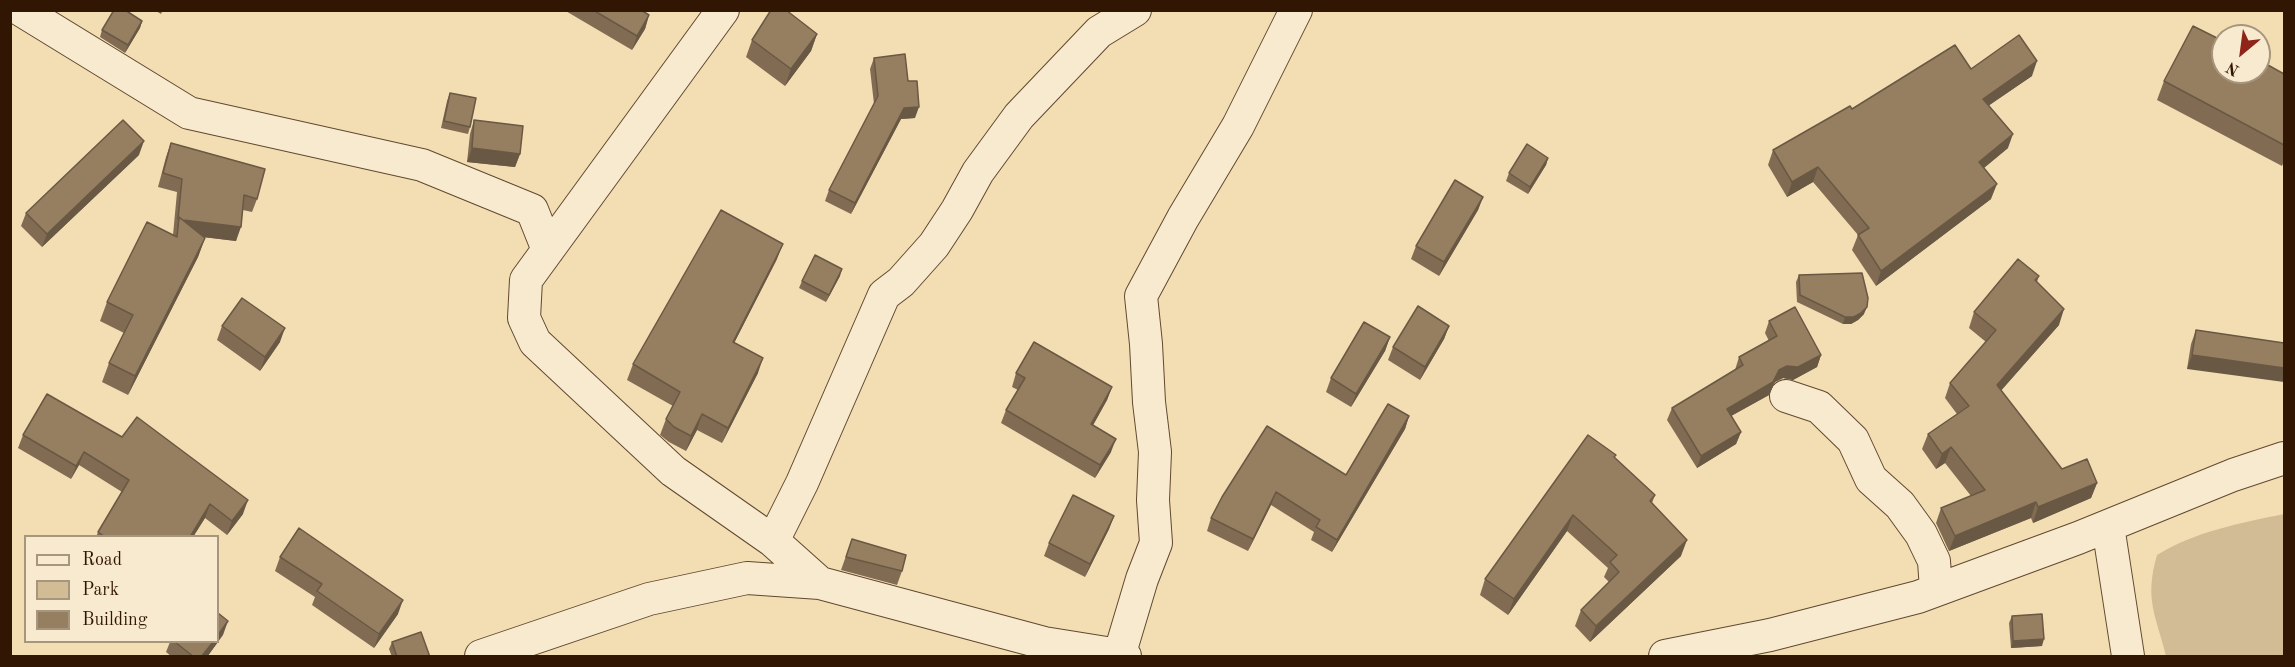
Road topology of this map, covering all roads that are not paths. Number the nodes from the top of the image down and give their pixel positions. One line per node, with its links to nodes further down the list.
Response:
1 (21, 10): 5 (street)
2 (723, 10): 5 (street)
3 (1135, 10): 9 (street)
4 (1296, 10): 12 (street)
5 (548, 250): 9 (street)
6 (1786, 396): 11 (street)
7 (2284, 458): 8 (street)
8 (2108, 526): 11 (street); 15 (street)
9 (773, 542): 10 (street)
10 (820, 583): 12 (street); 13 (street)
11 (1936, 590): 14 (street)
12 (1122, 656)
13 (481, 657)
14 (1665, 657)
15 (2128, 657)

